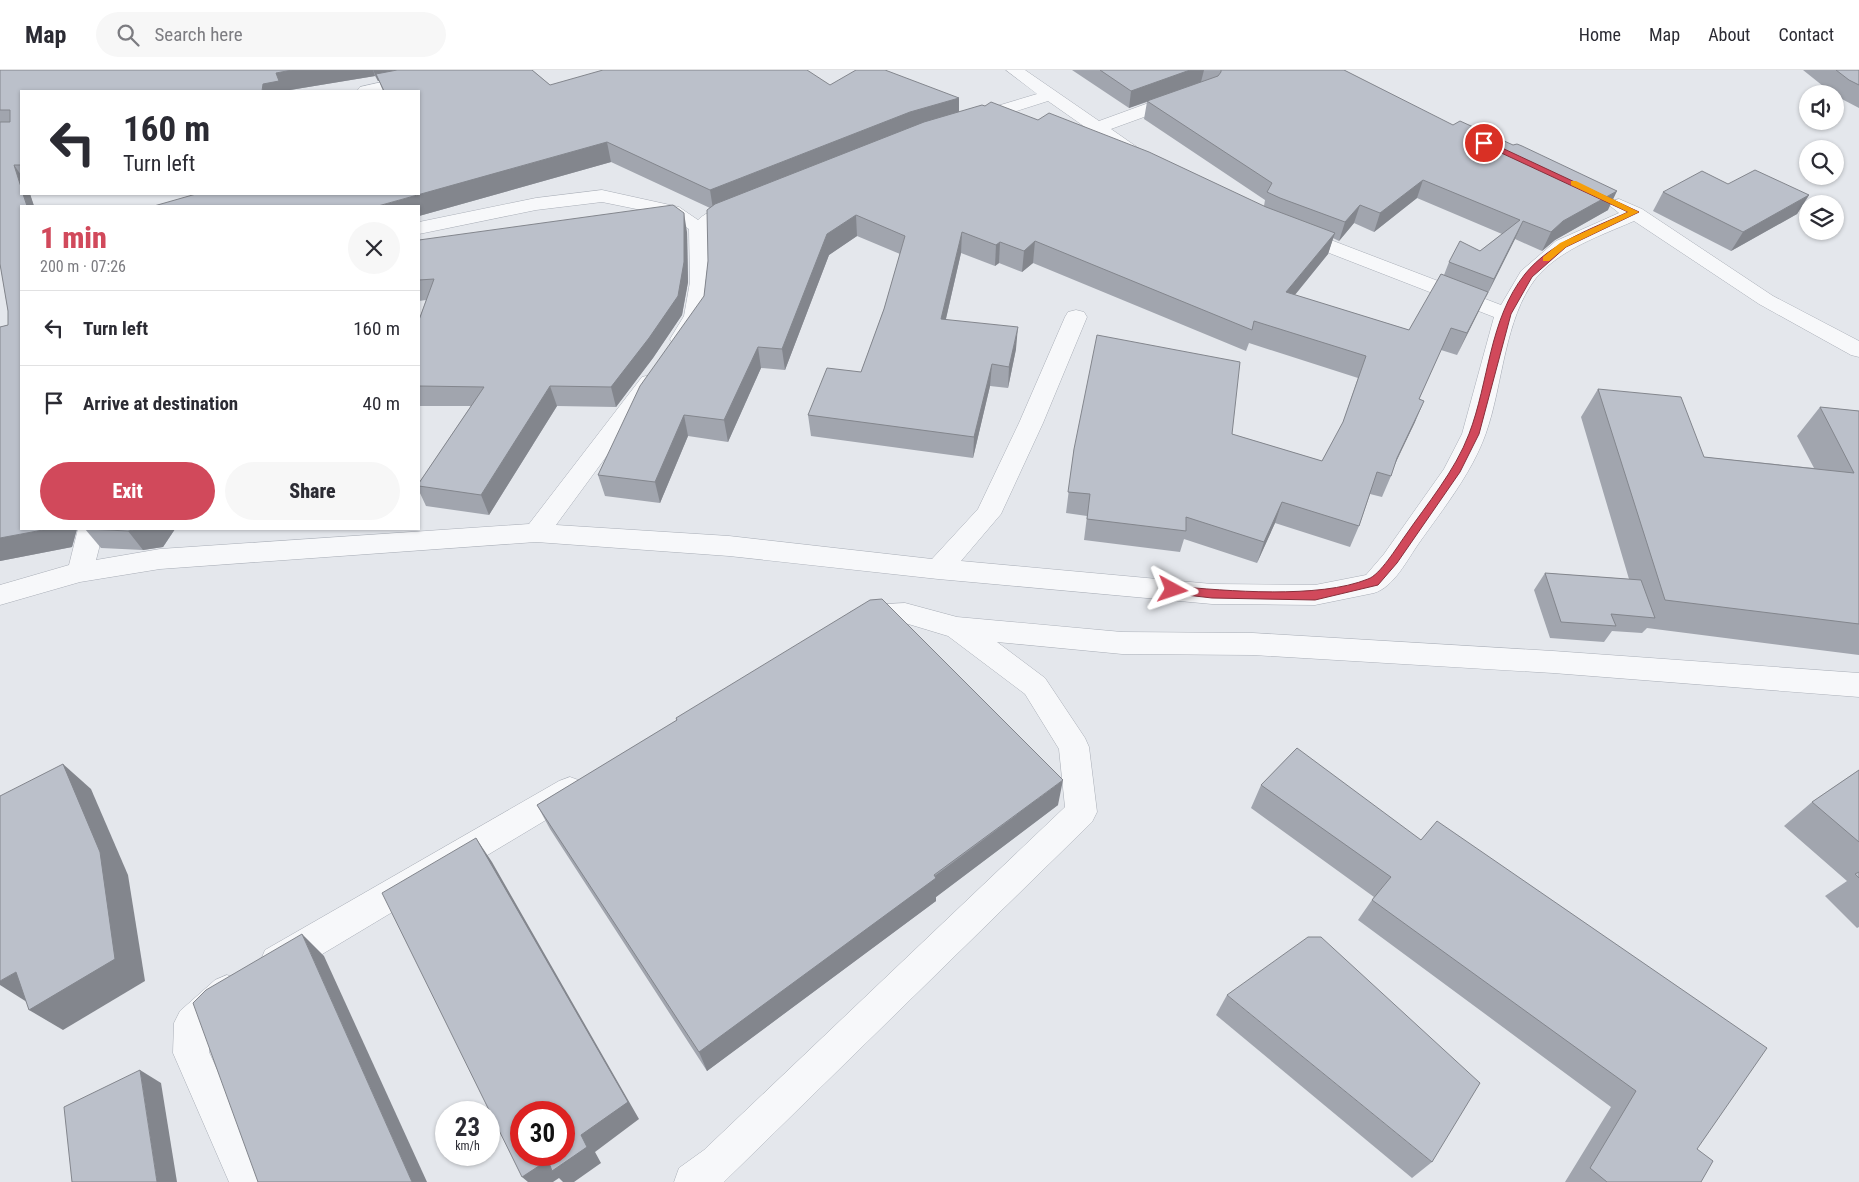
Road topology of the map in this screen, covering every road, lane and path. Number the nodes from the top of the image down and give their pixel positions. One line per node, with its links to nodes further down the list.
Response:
1 (456, 70): 3 (street)
2 (1014, 70): 5 (street)
3 (370, 90)
4 (1199, 91): 7 (street)
5 (1048, 96): 6 (street); 7 (street)
6 (954, 125)
7 (1096, 128): 8 (street)
8 (1150, 165)
9 (1600, 196): 11 (street)
10 (761, 198): 14 (street)
11 (1634, 212): 15 (street); 17 (street)
12 (1277, 226): 15 (street)
13 (420, 228): 14 (street)
14 (699, 230): 19 (street)
15 (1506, 314): 20 (street)
16 (1076, 317): 20 (street)
17 (1859, 350)
18 (91, 530): 21 (street)
19 (536, 532): 20 (street); 21 (street)
20 (938, 569)
21 (80, 572): 22 (street)
22 (0, 595)
23 (957, 628): 24 (street); 25 (street); 28 (street)
24 (833, 629)
25 (1859, 685)
26 (596, 774): 27 (street)
27 (249, 1182)
28 (693, 1182)

